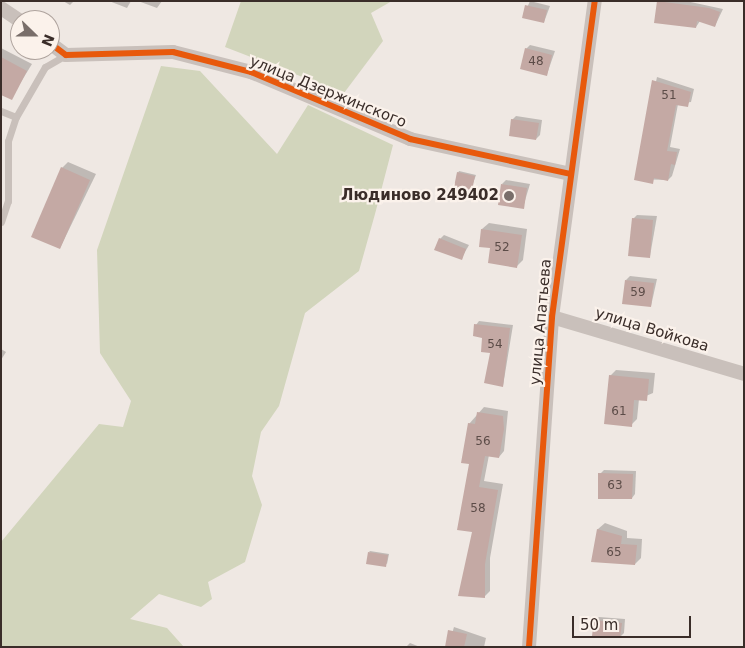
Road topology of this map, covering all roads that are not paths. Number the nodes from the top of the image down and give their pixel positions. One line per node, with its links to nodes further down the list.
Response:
1 (595, 1): 6 (street, улица Апатьева)
2 (60, 50): 3 (street)
3 (66, 55): 5 (lane); 6 (street, улица Дзержинского)
4 (1, 110): 5 (lane)
5 (16, 118): 7 (lane)
6 (570, 174): 8 (street, улица Апатьева)
7 (1, 222)
8 (552, 317): 9 (street, улица Войкова); 10 (street, улица Апатьева)
9 (744, 374)
10 (529, 647)

